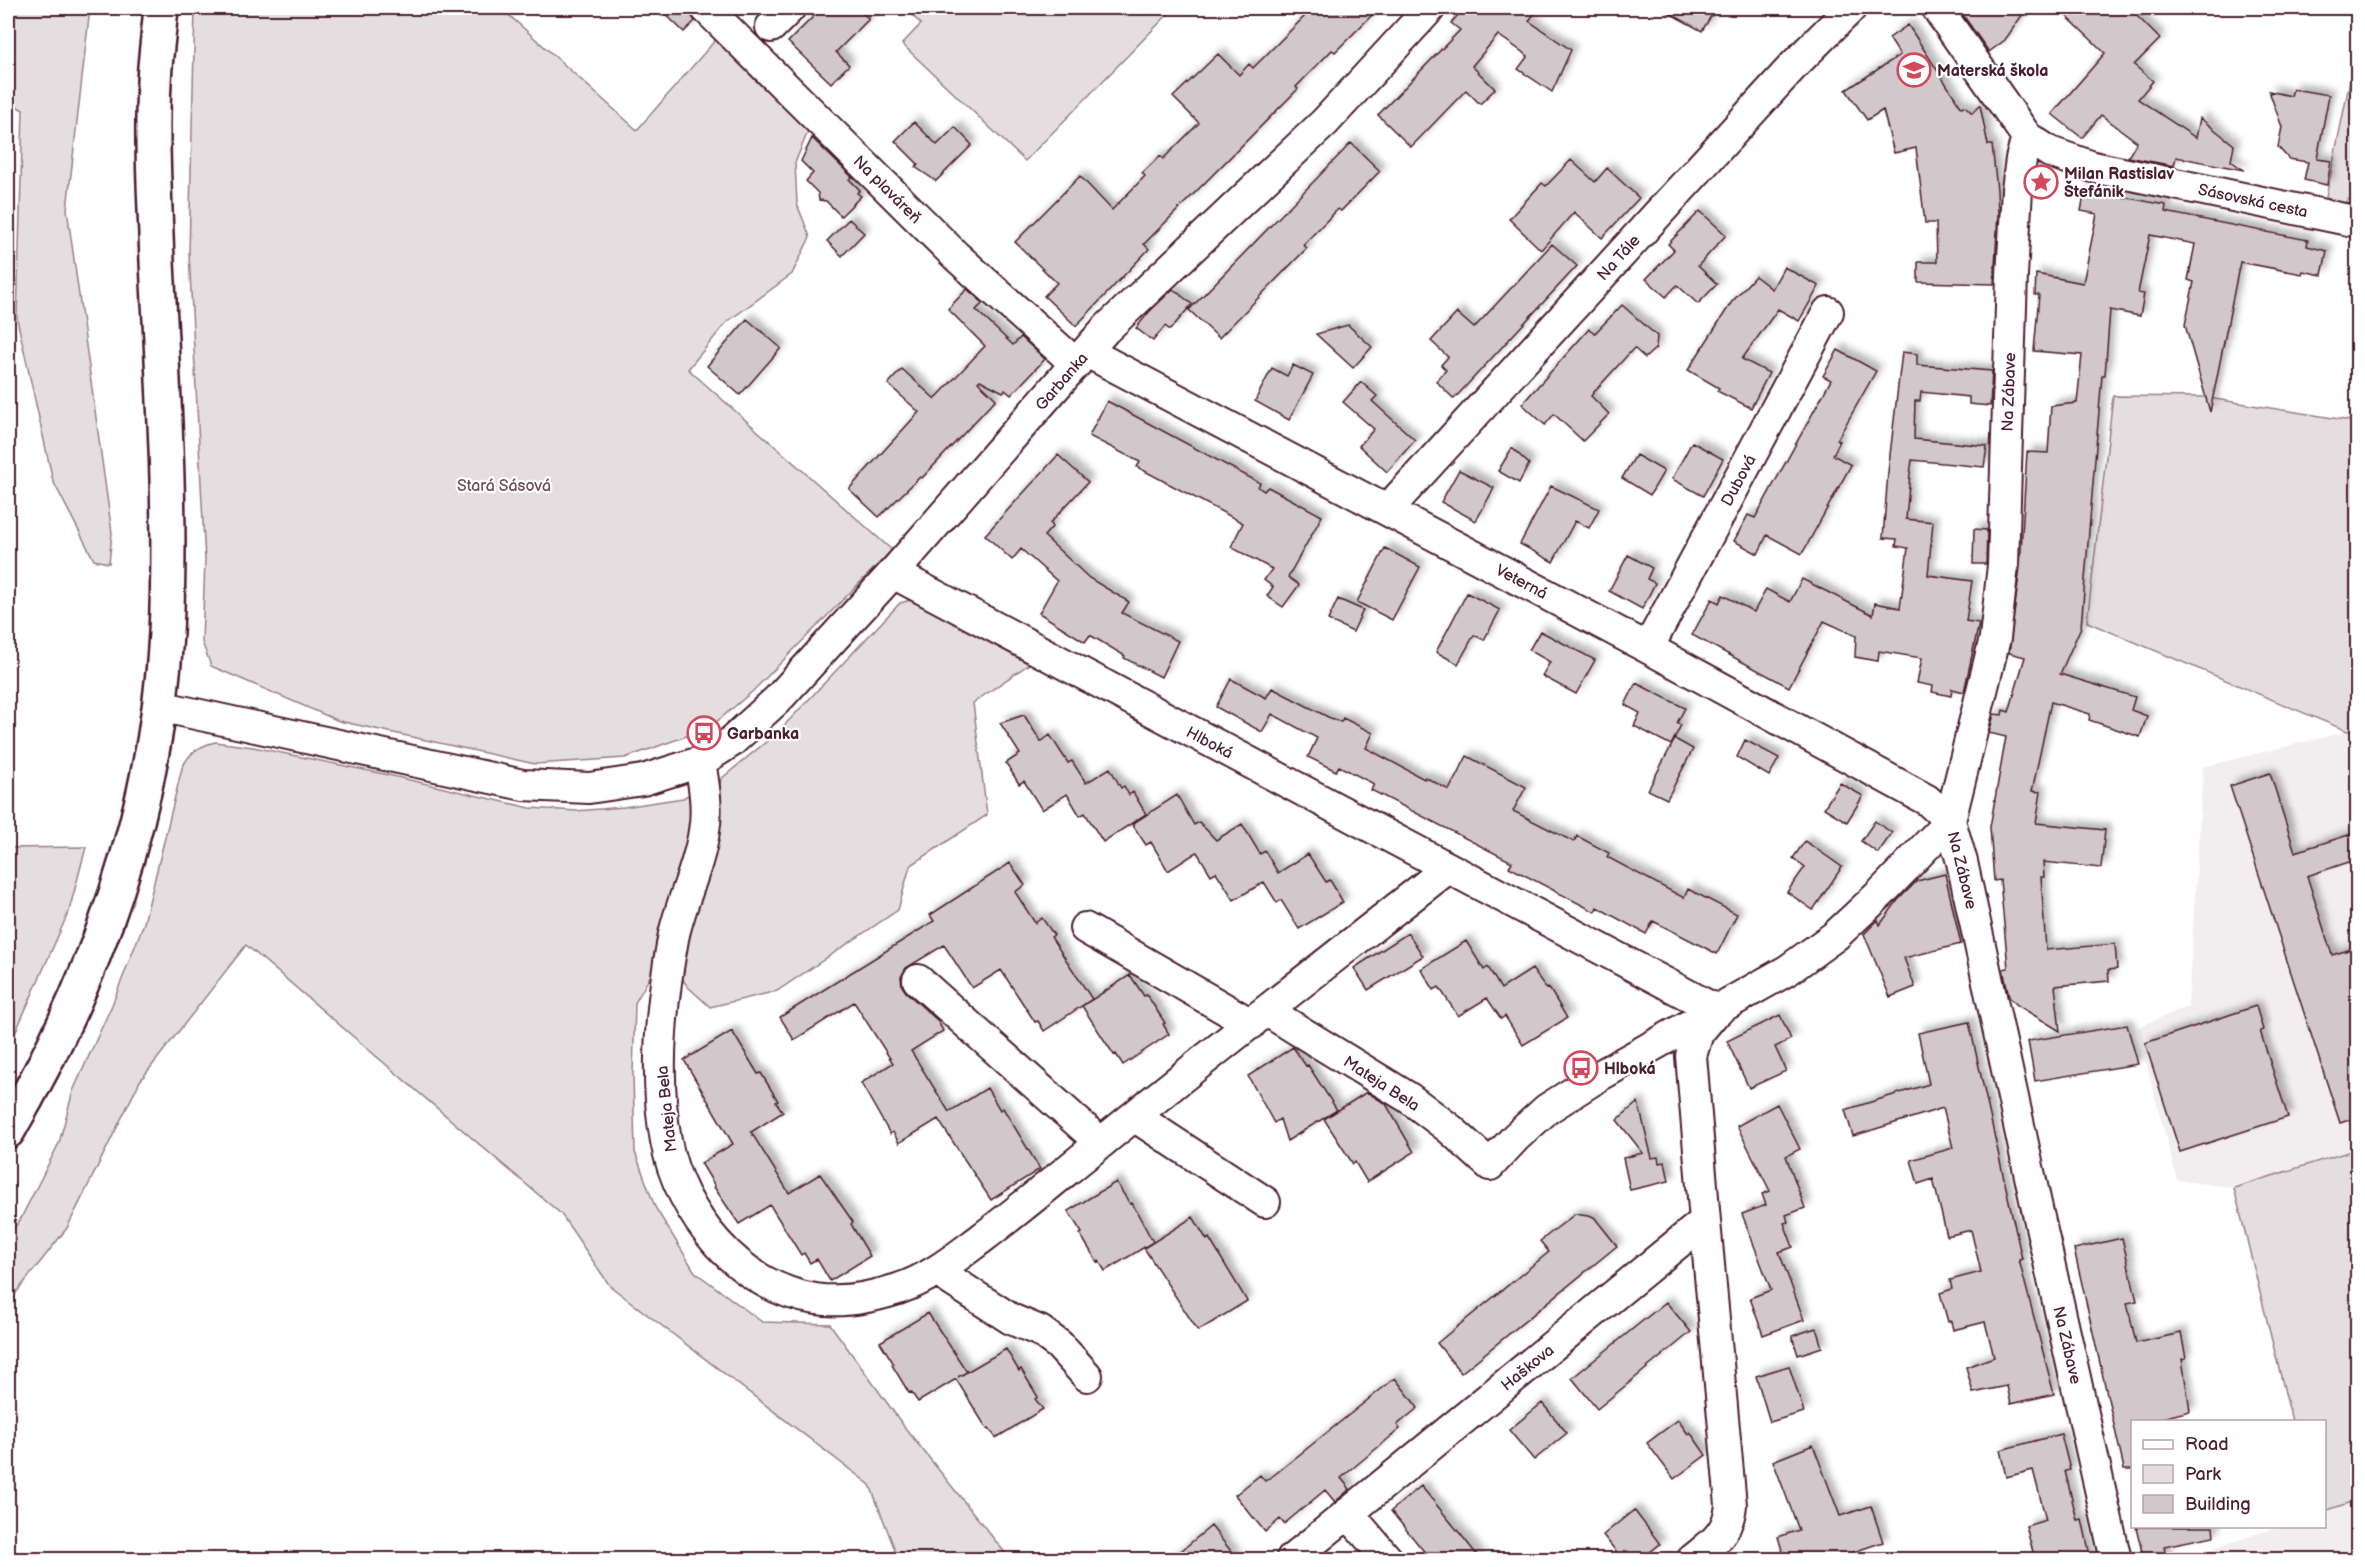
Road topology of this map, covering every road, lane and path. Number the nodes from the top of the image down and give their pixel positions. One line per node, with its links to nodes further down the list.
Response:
1 (161, 8): 13 (street)
2 (706, 8): 9 (street, Na plaváreň)
3 (1430, 8): 9 (street, Garbanka)
4 (1851, 8): 10 (street, Na Tále)
5 (1937, 8): 6 (street, Sásovská cesta)
6 (2026, 137): 7 (street, Sásovská cesta); 15 (street, Na Zábave)
7 (2358, 222)
8 (1828, 312): 12 (street, Dubová)
9 (1081, 358): 10 (street, Veterná); 11 (street, Garbanka)
10 (1387, 510): 12 (street, Veterná)
11 (893, 573): 14 (street, Garbanka); 16 (street, Hlboká)
12 (1648, 648): 15 (street, Veterná)
13 (159, 706): 14 (street, Garbanka); 22 (street)
14 (700, 762): 26 (street, Mateja Bela)
15 (1950, 821): 19 (street); 32 (street, Na Zábave)
16 (1448, 868): 19 (street, Hlboká); 20 (street, Mateja Bela)
17 (1085, 928): 20 (street, Mateja Bela)
18 (918, 980): 23 (street)
19 (1718, 1011): 20 (street, Mateja Bela); 25 (street)
20 (1259, 1018): 21 (street, Mateja Bela)
21 (1134, 1116): 23 (street, Mateja Bela); 24 (street)
22 (8, 1131)
23 (1101, 1143): 26 (street, Mateja Bela)
24 (1264, 1202)
25 (1705, 1221): 28 (street, Haškova); 31 (street)
26 (938, 1272): 27 (street)
27 (1087, 1376)
28 (1348, 1513): 29 (street, Haškova); 30 (street)
29 (1291, 1560)
30 (1388, 1560)
31 (1692, 1560)
32 (2116, 1560)

